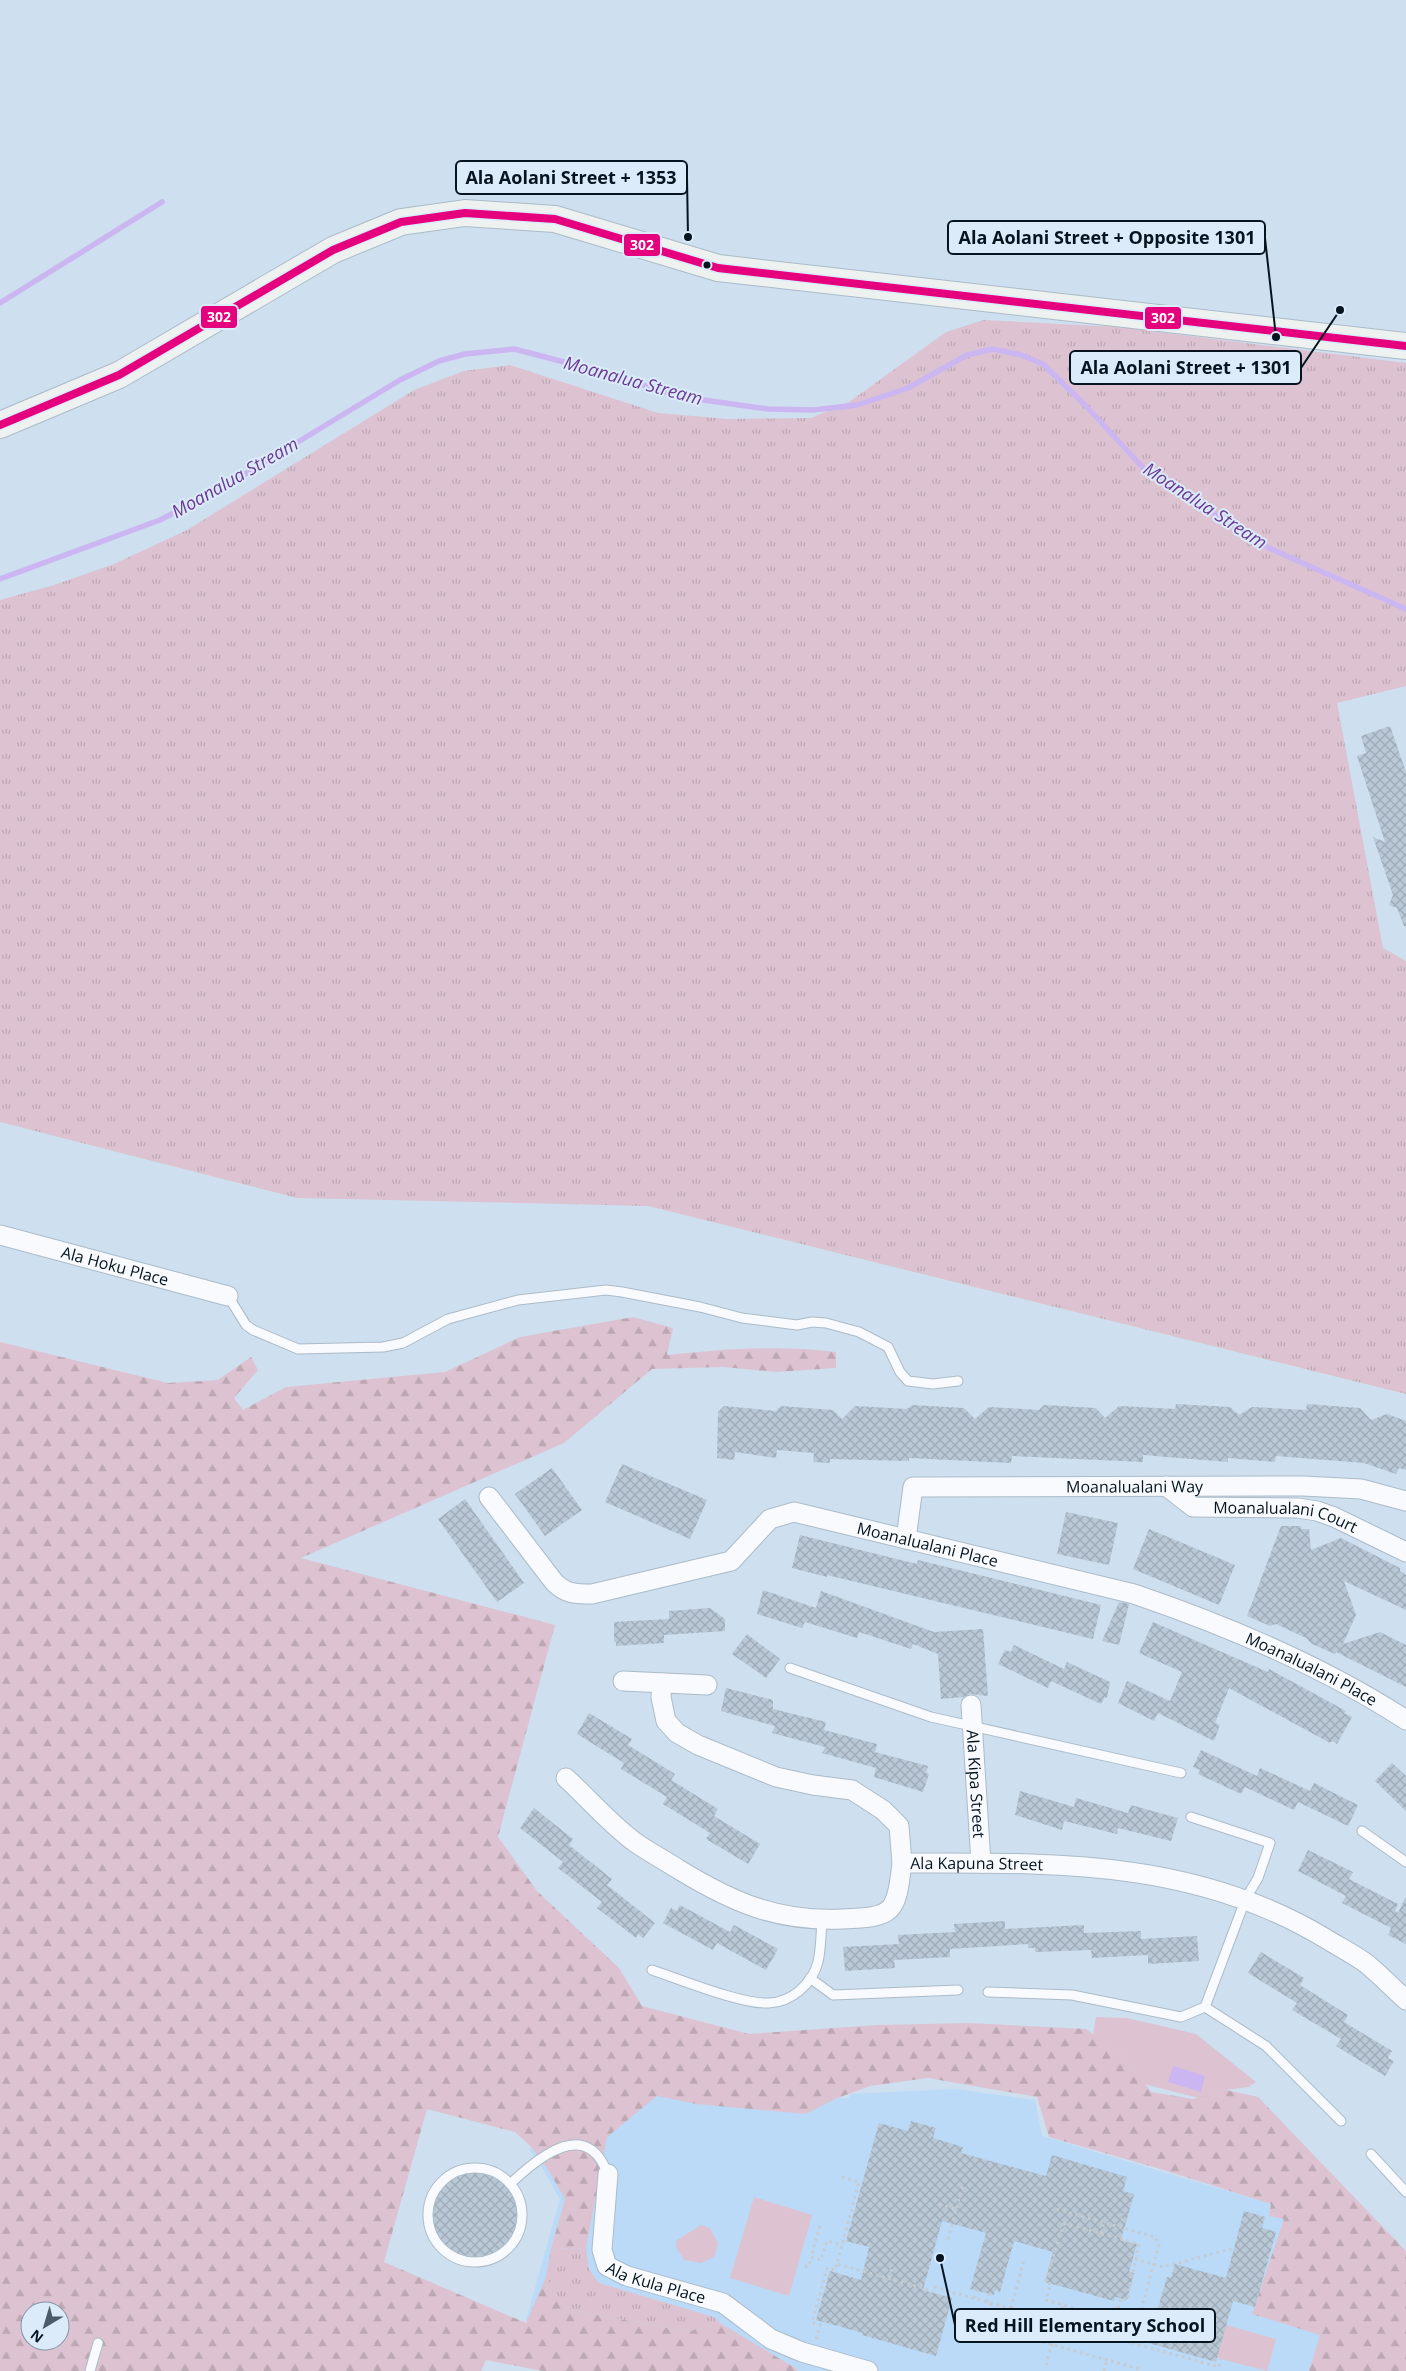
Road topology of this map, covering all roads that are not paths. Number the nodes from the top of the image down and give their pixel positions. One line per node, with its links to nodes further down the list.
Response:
1 (1406, 346): 2 (street)
2 (0, 425)
3 (0, 1235): 4 (street, Ala Hoku Place)
4 (228, 1296): 5 (lane)
5 (958, 1381)
6 (1166, 1486): 8 (street, Moanalualani Way); 9 (street, Moanalualani Way); 10 (street, Moanalualani Court)
7 (489, 1497): 9 (street, Moanalualani Place)
8 (1406, 1501)
9 (906, 1539): 16 (street, Moanalualani Place)
10 (1406, 1552)
11 (790, 1668): 17 (lane)
12 (623, 1681): 13 (street)
13 (662, 1682): 14 (street); 23 (street)
14 (707, 1685)
15 (971, 1705): 17 (street, Ala Kipa Street)
16 (1406, 1720)
17 (973, 1725): 18 (lane); 24 (street, Ala Kipa Street)
18 (1181, 1773)
19 (566, 1778): 26 (street, Ala Kapuna Street)
20 (1190, 1817): 25 (lane)
21 (1362, 1831): 22 (lane)
22 (1406, 1862)
23 (902, 1863): 24 (street, Ala Kapuna Street); 26 (street, Ala Kapuna Street)
24 (981, 1863): 25 (street, Ala Kapuna Street)
25 (1246, 1898): 31 (street, Ala Kapuna Street); 32 (lane)
26 (822, 1920): 28 (lane)
27 (652, 1970): 28 (lane)
28 (810, 1978): 29 (lane)
29 (958, 1990)
30 (988, 1992): 32 (lane)
31 (1406, 2000)
32 (1206, 2007): 33 (lane)
33 (1341, 2121)
34 (1371, 2154): 37 (lane)
35 (608, 2174): 36 (lane, Ala Kula Place); 40 (street, Ala Kula Place)
36 (510, 2184): 36 (lane)
37 (1406, 2192)
38 (98, 2343): 39 (lane)
39 (90, 2371)
40 (868, 2371)

